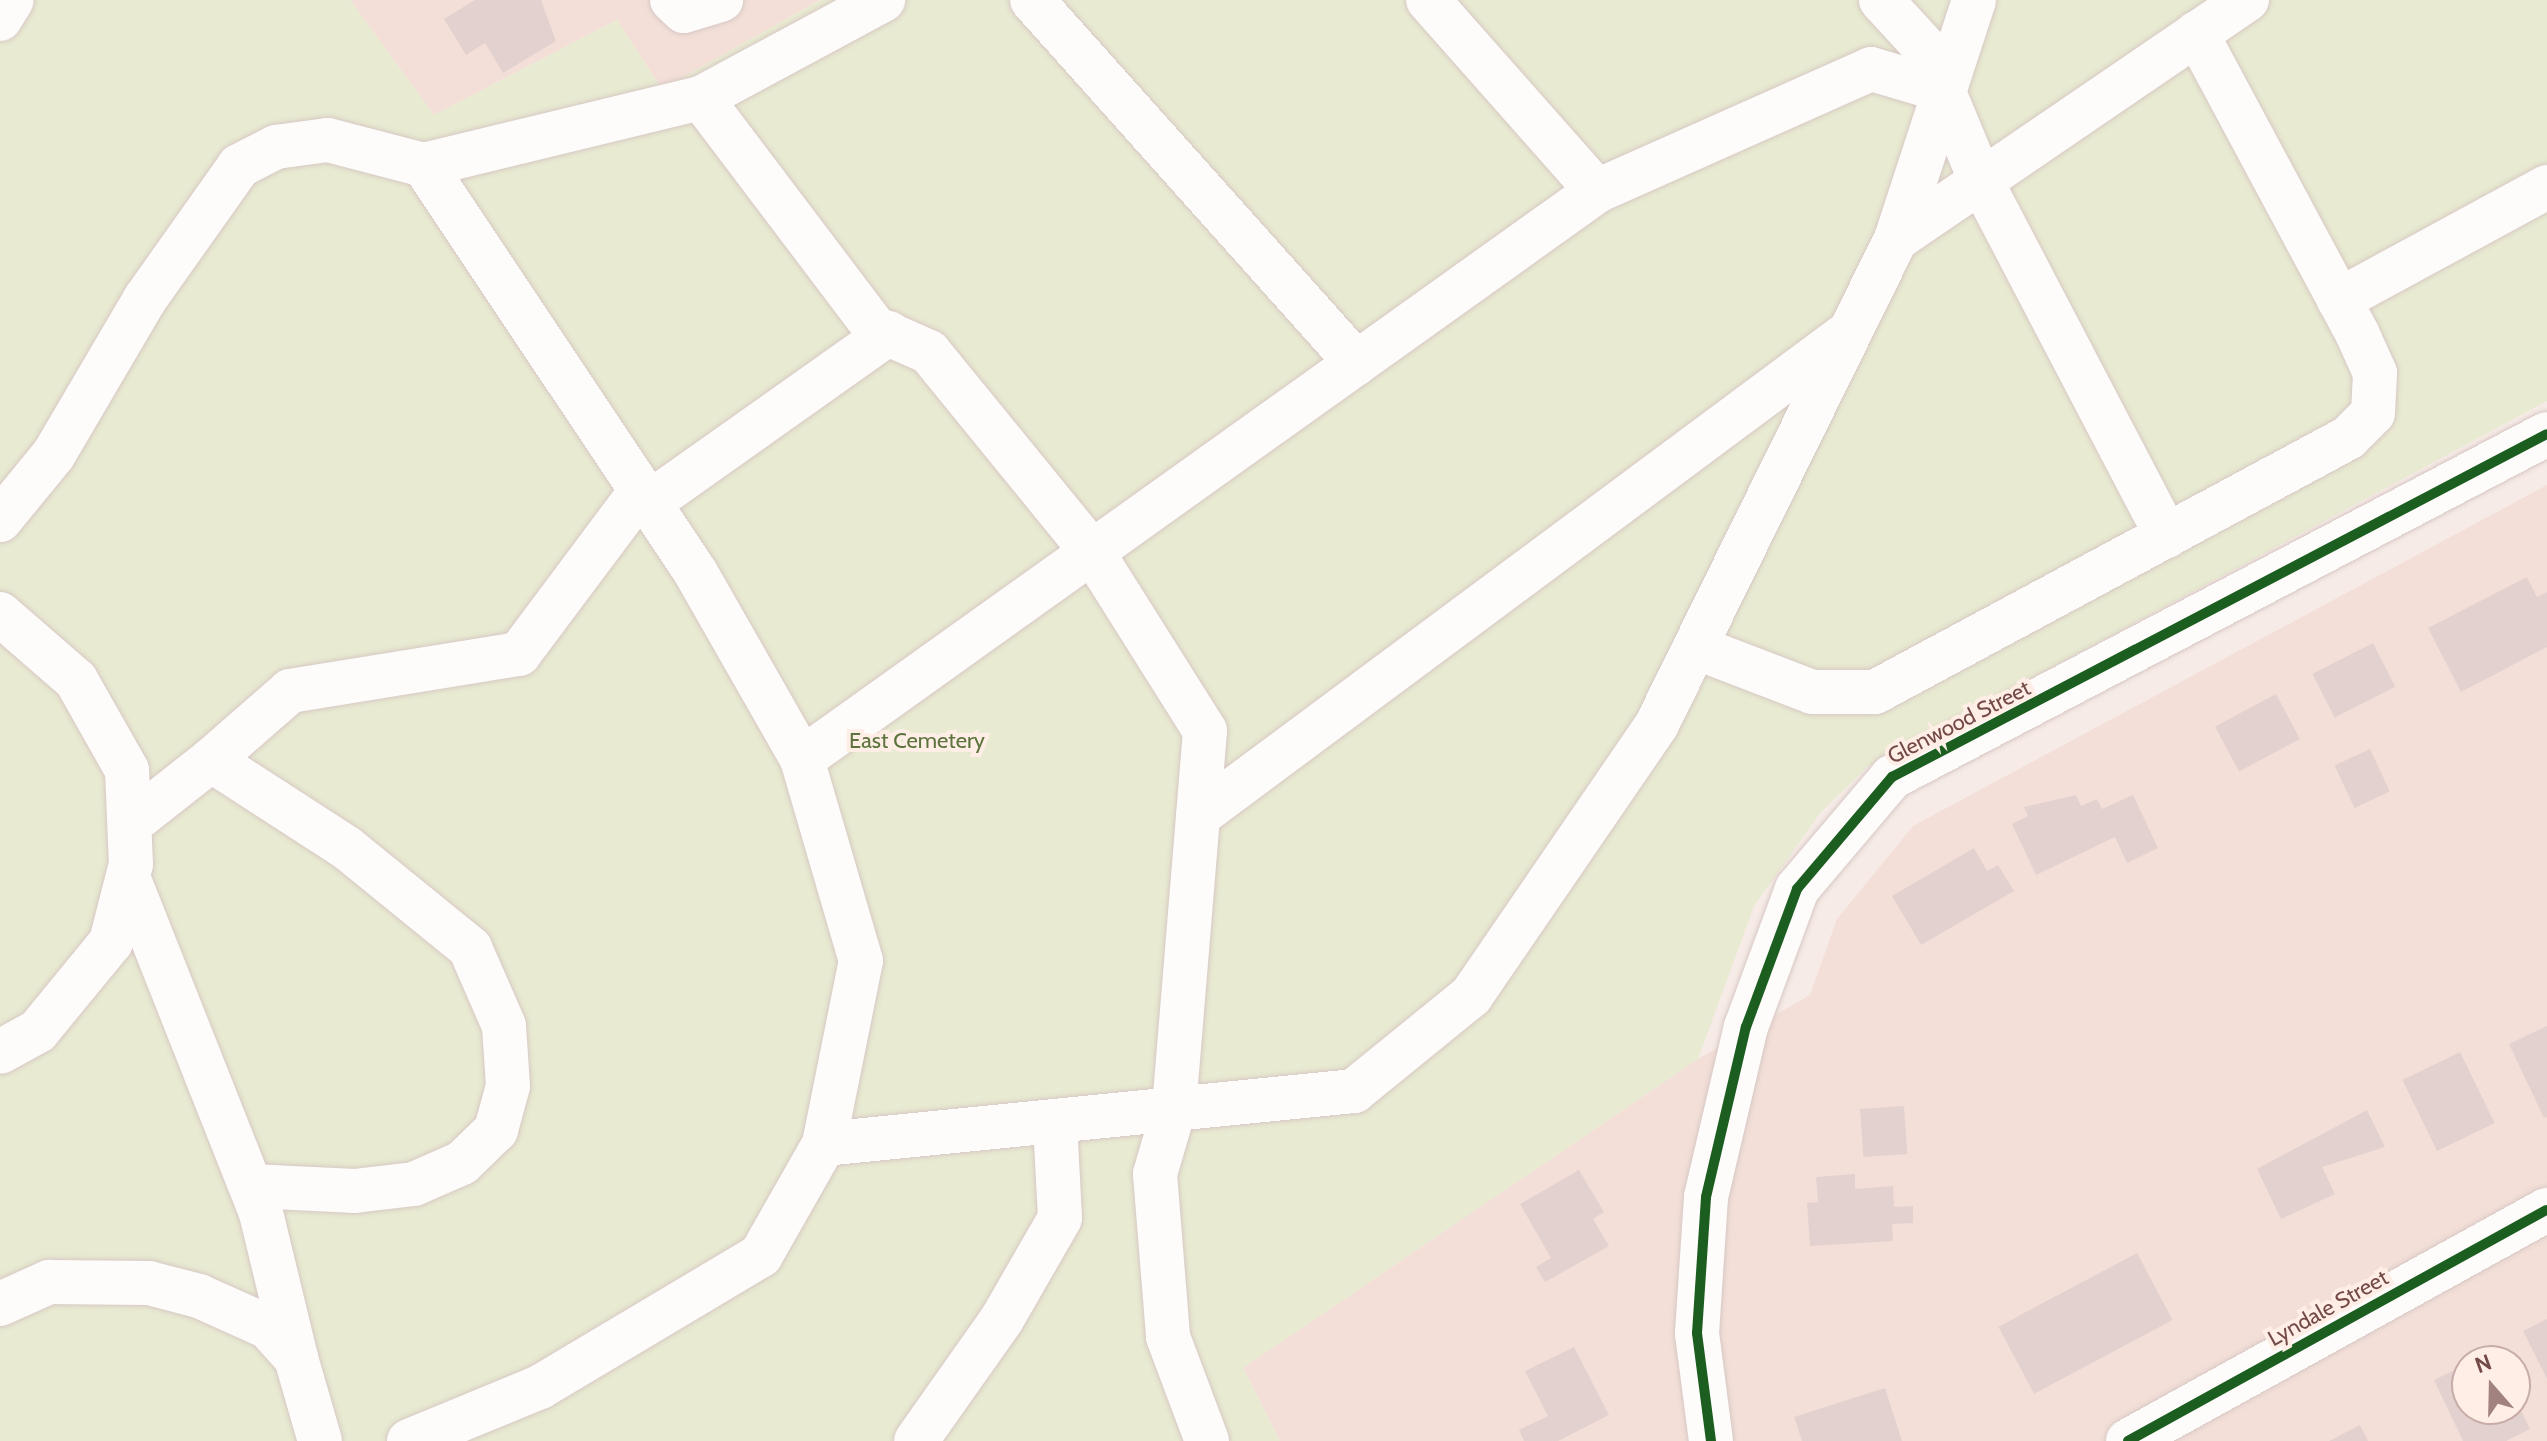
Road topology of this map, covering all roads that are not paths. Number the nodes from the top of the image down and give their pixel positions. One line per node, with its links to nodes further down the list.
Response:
1 (12, 0): 8 (street)
2 (883, 0): 11 (street)
3 (1032, 0): 20 (street)
4 (1428, 0): 15 (street)
5 (1881, 0): 10 (street)
6 (1974, 0): 10 (street)
7 (2247, 0): 9 (street)
8 (0, 19)
9 (2196, 33): 13 (street); 17 (street)
10 (1946, 82): 13 (street); 15 (street); 16 (street)
11 (701, 98): 12 (street); 19 (street)
12 (424, 165): 22 (street); 23 (street)
13 (1980, 179): 16 (street); 24 (street)
14 (2547, 187): 17 (street)
15 (1597, 191): 20 (street)
16 (1896, 239): 18 (street)
17 (2339, 300): 24 (street)
18 (1850, 332): 27 (street); 30 (street)
19 (889, 333): 22 (street); 25 (street)
20 (1356, 363): 25 (street)
21 (2547, 434): 45 (street, Glenwood Street)
22 (645, 497): 28 (street); 29 (street)
23 (0, 520)
24 (2167, 536): 27 (street)
25 (1093, 553): 28 (street); 30 (street)
26 (0, 614): 31 (street)
27 (1695, 647): 34 (street)
28 (802, 759): 36 (street)
29 (211, 760): 31 (street); 37 (street)
30 (1198, 816): 34 (street)
31 (130, 824): 32 (street)
32 (128, 877): 33 (street); 37 (street)
33 (0, 1052)
34 (1174, 1109): 35 (street); 44 (street)
35 (1055, 1121): 36 (street); 43 (street)
36 (824, 1144): 42 (street)
37 (251, 1186): 40 (street)
38 (2547, 1210): 46 (street, Lyndale Street)
39 (0, 1304): 40 (street)
40 (296, 1358): 41 (street)
41 (320, 1441)
42 (409, 1441)
43 (916, 1441)
44 (1207, 1441)
45 (1711, 1441)
46 (2128, 1441)

